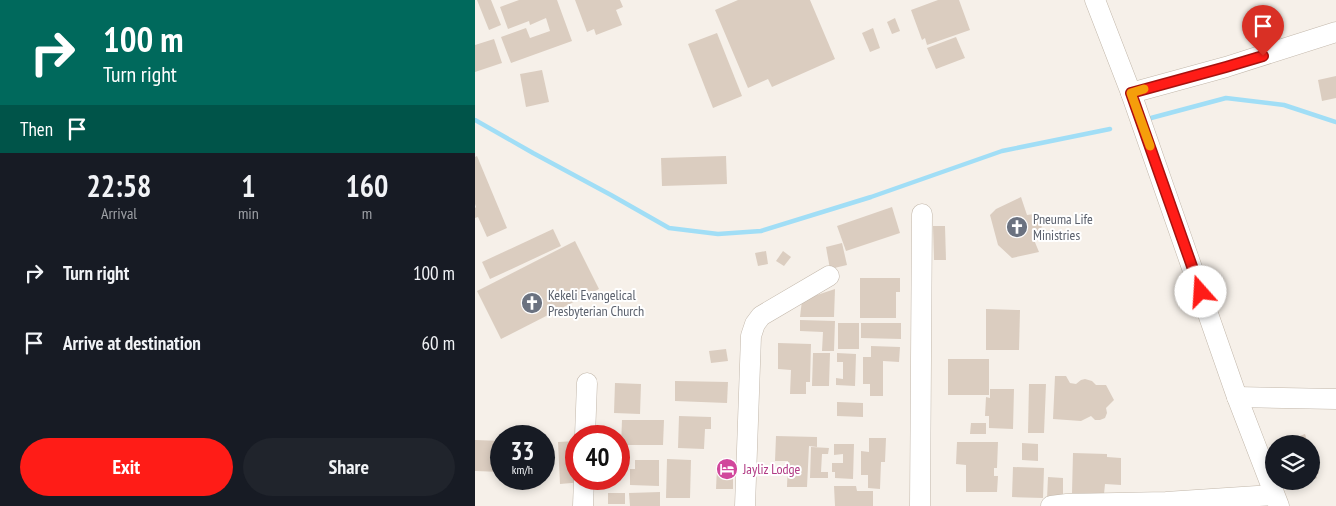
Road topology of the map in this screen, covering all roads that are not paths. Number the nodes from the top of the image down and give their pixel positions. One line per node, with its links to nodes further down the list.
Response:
1 (1095, 0): 3 (street)
2 (1336, 32): 3 (street)
3 (1131, 93): 7 (street)
4 (922, 214): 14 (street)
5 (829, 276): 13 (street)
6 (587, 383): 9 (street)
7 (1237, 397): 8 (street); 11 (street)
8 (1336, 399)
9 (585, 425)
10 (584, 490): 12 (street)
11 (1277, 501): 15 (street)
12 (583, 506)
13 (745, 506)
14 (920, 506)
15 (1051, 506)

